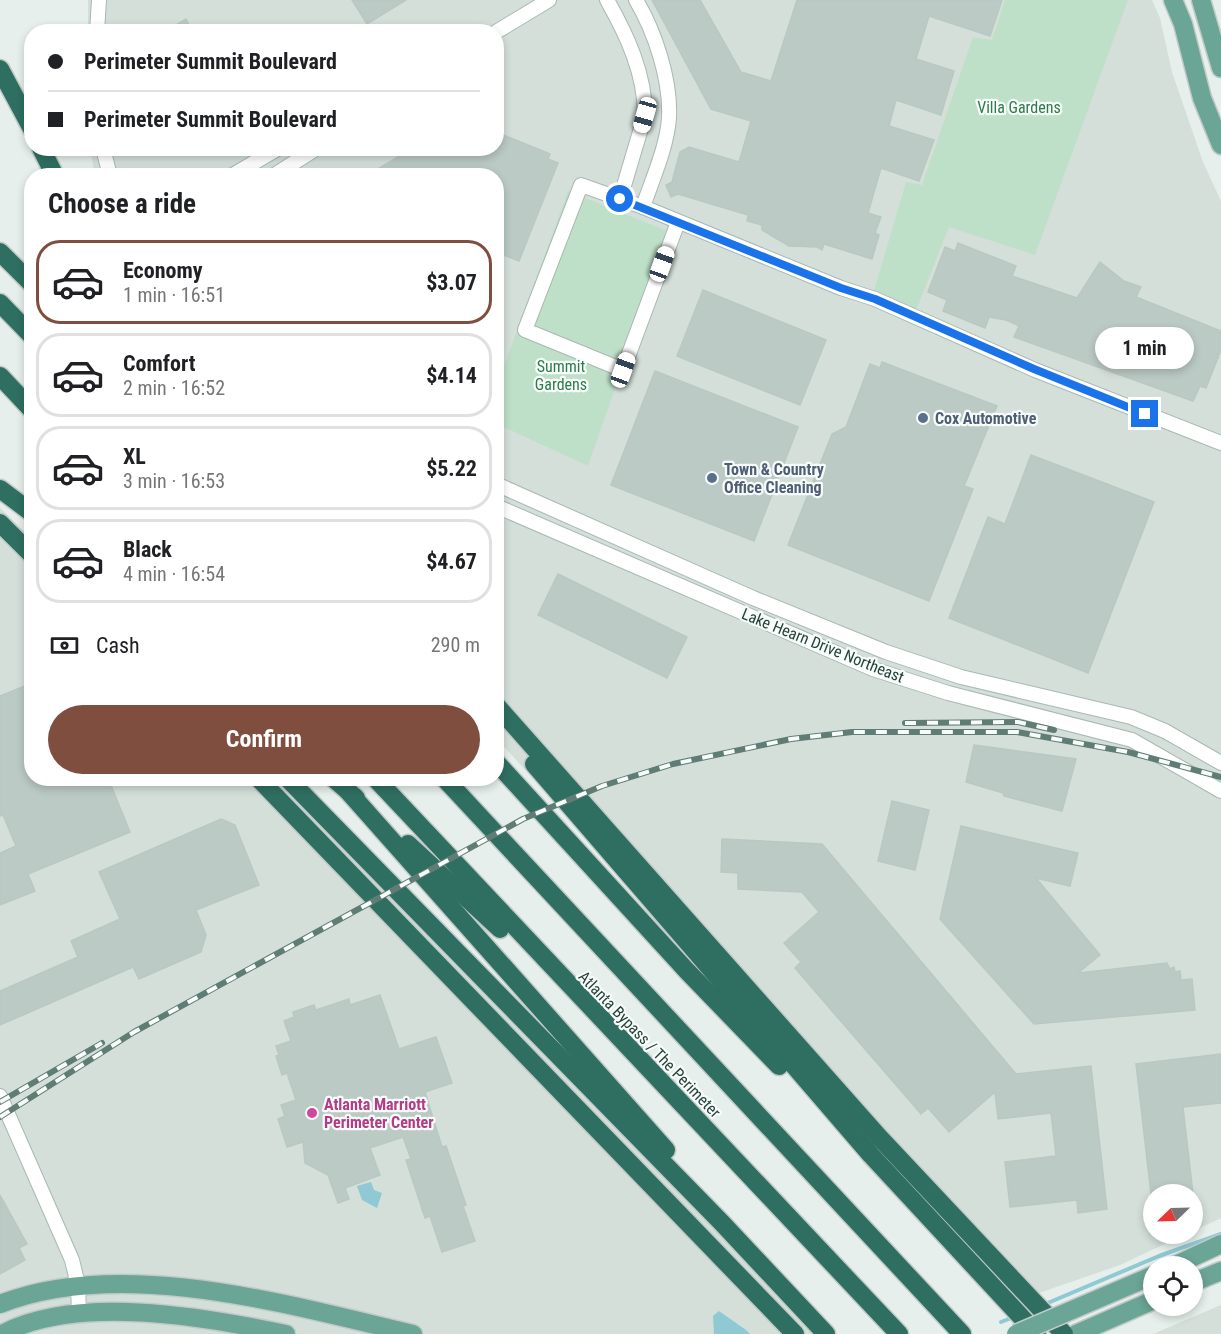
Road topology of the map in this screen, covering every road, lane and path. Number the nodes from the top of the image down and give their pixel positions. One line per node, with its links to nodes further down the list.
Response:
1 (99, 0): 7 (street)
2 (549, 0): 8 (street)
3 (607, 0): 17 (street)
4 (636, 0): 18 (street)
5 (1173, 0): 12 (main road)
6 (1201, 0): 9 (main road)
7 (98, 24)
8 (504, 27)
9 (1221, 68)
10 (0, 69): 11 (highway)
11 (24, 114)
12 (1221, 145)
13 (265, 156): 15 (street)
14 (304, 156): 16 (street)
15 (245, 168)
16 (286, 168)
17 (620, 199): 18 (street); 19 (street)
18 (643, 207): 19 (street)
19 (678, 222): 26 (street)
20 (0, 252): 21 (highway)
21 (24, 276)
22 (0, 303): 23 (highway)
23 (24, 328)
24 (0, 376): 25 (highway)
25 (24, 402)
26 (1221, 443)
27 (504, 488): 35 (street, Lake Hearn Drive Northeast)
28 (0, 489): 29 (highway)
29 (24, 507)
30 (504, 509): 43 (street, Lake Hearn Drive Northeast)
31 (0, 523): 32 (highway)
32 (24, 547)
33 (504, 714): 67 (highway)
34 (504, 730): 46 (highway)
35 (1221, 763)
36 (504, 771): 46 (highway)
37 (266, 786): 61 (highway)
38 (295, 786): 47 (highway)
39 (342, 786): 47 (highway)
40 (342, 786): 44 (highway)
41 (382, 786): 44 (highway, Atlanta Bypass / The Perimeter)
42 (451, 786): 64 (highway, Atlanta Bypass / The Perimeter)
43 (1221, 792)
44 (537, 952): 63 (highway, Atlanta Bypass / The Perimeter)
45 (0, 1096): 53 (street)
46 (871, 1155): 66 (highway)
47 (722, 1223): 62 (highway)
48 (1221, 1244): 49 (main road)
49 (1195, 1256)
50 (1221, 1271): 51 (main road)
51 (1203, 1278)
52 (1143, 1280): 65 (main road, bridge)
53 (78, 1285): 54 (main road); 56 (street); 57 (main road)
54 (0, 1304)
55 (1143, 1305): 68 (main road)
56 (80, 1313): 58 (main road); 59 (main road)
57 (351, 1327): 60 (main road)
58 (2, 1334)
59 (286, 1334)
60 (413, 1334)
61 (795, 1334)
62 (826, 1334)
63 (899, 1334)
64 (962, 1334)
65 (1016, 1334)
66 (1037, 1334)
67 (1064, 1334)
68 (1076, 1334)

